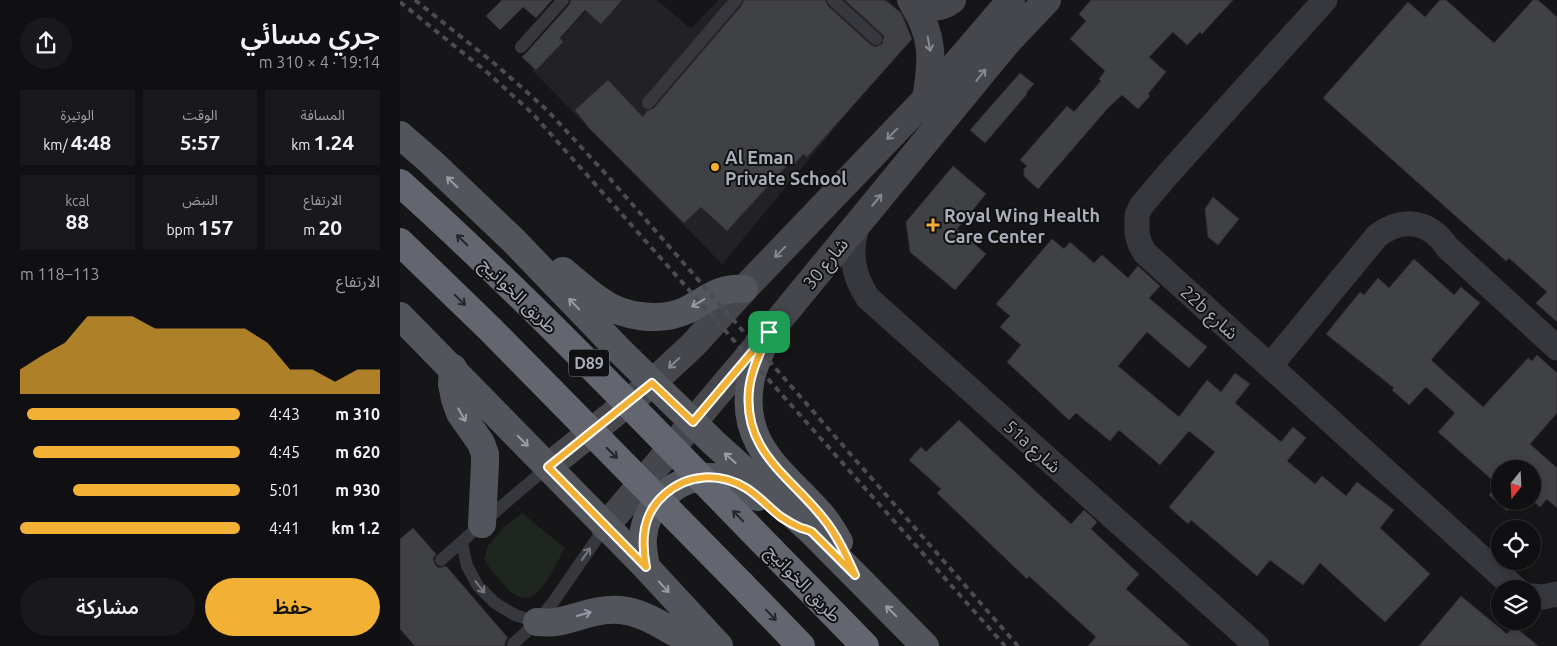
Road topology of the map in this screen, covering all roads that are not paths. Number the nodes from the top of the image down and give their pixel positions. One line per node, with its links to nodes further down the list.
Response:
1 (563, 0): 10 (lane)
2 (736, 0): 12 (lane)
3 (833, 0): 9 (lane)
4 (911, 0): 5 (street); 11 (street, one-way to 11)
5 (952, 0)
6 (1011, 0): 11 (street)
7 (1047, 0): 15 (street, شارع 30, one-way to 7)
8 (1325, 0): 22 (street, 22b شارع)
9 (876, 39)
10 (521, 47)
11 (926, 99): 18 (street, one-way to 18)
12 (648, 104)
13 (400, 135): 16 (main road, one-way to 13)
14 (400, 183): 42 (highway, طريق الخوانيج / D89, one-way to 14, bridge)
15 (858, 223): 20 (street, شارع 30); 44 (street, 51a شارع)
16 (513, 240): 18 (main road, one-way to 16); 24 (main road, one-way to 16)
17 (400, 242): 41 (highway, D89, one-way to 41, bridge)
18 (744, 290): 24 (street, one-way to 24)
19 (400, 316): 23 (main road)
20 (769, 332): 25 (street, شارع 30); 33 (main road)
21 (1557, 348): 22 (street)
22 (1270, 366): 34 (street, 22b شارع)
23 (452, 368): 26 (main road, one-way to 26); 27 (main road, one-way to 27)
24 (652, 383): 25 (main road); 26 (street)
25 (693, 422): 28 (street, شارع 30); 29 (main road, one-way to 25)
26 (548, 467): 27 (lane); 28 (main road)
27 (482, 524): 30 (lane)
28 (605, 527): 32 (main road); 37 (lane, one-way to 28)
29 (810, 531): 32 (main road); 33 (main road)
30 (462, 543): 31 (lane); 37 (lane, one-way to 37)
31 (441, 560)
32 (646, 567): 40 (main road, one-way to 40)
33 (855, 575): 43 (main road, one-way to 33)
34 (1506, 580)
35 (1557, 594): 36 (street)
36 (1541, 597)
37 (537, 622): 38 (lane); 39 (main road, one-way to 39)
38 (513, 644)
39 (709, 646)
40 (719, 646)
41 (801, 646)
42 (865, 646)
43 (925, 646)
44 (1257, 646)

